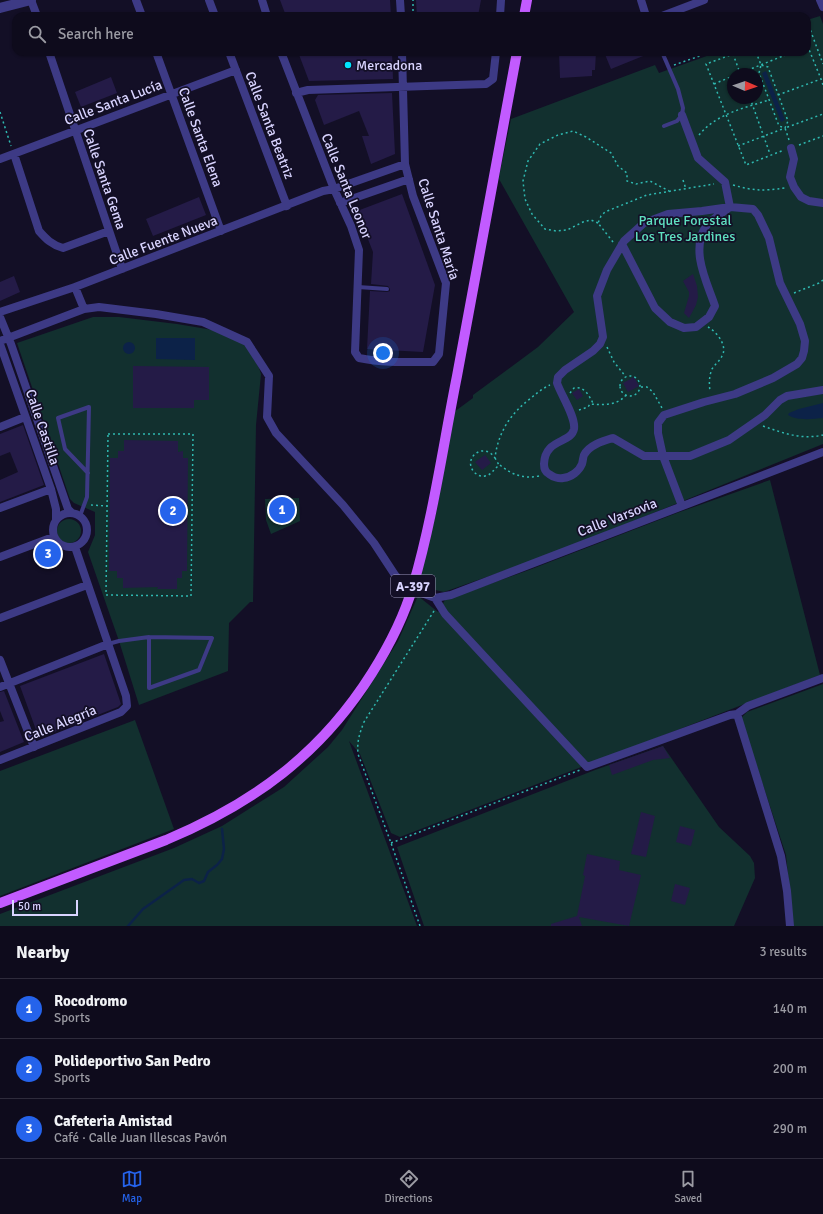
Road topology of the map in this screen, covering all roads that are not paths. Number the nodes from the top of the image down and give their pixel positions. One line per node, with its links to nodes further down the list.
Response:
1 (31, 0): 12 (street); 13 (street)
2 (136, 0): 14 (street)
3 (209, 0): 15 (street)
4 (262, 0): 16 (street)
5 (400, 0): 17 (street)
6 (501, 0): 18 (street)
7 (527, 0): 19 (main road)
8 (641, 0): 20 (street)
9 (704, 0): 21 (street)
10 (820, 0): 11 (street)
11 (823, 7)
12 (0, 8)
13 (36, 12)
14 (140, 12)
15 (214, 12)
16 (266, 12)
17 (401, 12)
18 (500, 12)
19 (525, 12)
20 (645, 12)
21 (672, 12)
22 (49, 56): 36 (street, Calle Santa Gema)
23 (158, 56): 33 (street, Calle Santa Elena)
24 (231, 56): 30 (street, Calle Santa Beatriz)
25 (282, 56): 32 (street, Calle Santa Leonor)
26 (402, 56): 31 (street, Calle Santa María)
27 (496, 56): 31 (street)
28 (516, 56): 87 (main road, A-397)
29 (664, 56): 34 (lane)
30 (236, 70): 33 (street, Calle Santa Lucía); 45 (street, Calle Santa Beatriz)
31 (403, 87): 32 (street); 40 (street, Calle Santa María)
32 (296, 93): 42 (street, Calle Santa Leonor)
33 (172, 94): 36 (street, Calle Santa Lucía); 48 (street, Calle Santa Elena)
34 (682, 115): 35 (lane); 46 (street)
35 (664, 126)
36 (75, 131): 38 (street, Calle Santa Lucía); 47 (street, Calle Santa Gema)
37 (791, 148): 44 (street)
38 (14, 154): 39 (street, Calle Santa Lucía); 47 (street)
39 (0, 159)
40 (405, 164): 41 (street, Calle Santa María); 42 (street, Calle Fuente Nueva)
41 (409, 178): 43 (street); 58 (street, Calle Santa María)
42 (334, 190): 43 (street, Calle Santa Leonor); 45 (street, Calle Fuente Nueva)
43 (340, 203): 52 (street, Calle Santa Leonor)
44 (823, 204)
45 (286, 206): 48 (street, Calle Fuente Nueva)
46 (730, 207): 49 (street); 49 (street); 63 (street)
47 (109, 231): 50 (street, Calle Santa Gema)
48 (221, 231): 50 (street, Calle Fuente Nueva)
49 (621, 247): 63 (street)
50 (122, 269): 51 (street, Calle Fuente Nueva)
51 (76, 287): 54 (street); 55 (street, Calle Fuente Nueva)
52 (358, 287): 53 (lane); 58 (street, Calle Santa Leonor)
53 (387, 289)
54 (84, 309): 57 (street); 73 (street)
55 (0, 312)
56 (0, 317): 57 (street)
57 (3, 341): 60 (street, Calle Castilla); 68 (street)
58 (359, 358)
59 (823, 390): 63 (street)
60 (26, 417): 61 (street); 65 (street, Calle Castilla)
61 (0, 426)
62 (823, 452): 66 (street, Calle Varsovia)
63 (663, 456): 66 (street)
64 (88, 473): 64 (lane); 68 (lane)
65 (50, 489): 67 (street); 69 (street, Calle Castilla)
66 (682, 506): 76 (street, Calle Varsovia)
67 (0, 508)
68 (76, 515): 69 (street); 71 (street)
69 (56, 520): 70 (street)
70 (53, 537): 71 (street); 72 (street)
71 (75, 547): 74 (street)
72 (0, 557)
73 (403, 584)
74 (88, 585): 77 (street); 79 (street)
75 (419, 592): 76 (street)
76 (437, 602): 84 (street)
77 (0, 618)
78 (149, 637): 78 (lane); 79 (lane)
79 (108, 644): 82 (street); 85 (street, Calle Alegría)
80 (0, 660): 82 (street)
81 (823, 678): 84 (street)
82 (9, 684): 83 (street); 85 (street)
83 (0, 687)
84 (737, 714): 88 (street)
85 (34, 747): 86 (street, Calle Alegría)
86 (0, 760)
87 (0, 903)
88 (790, 926)

